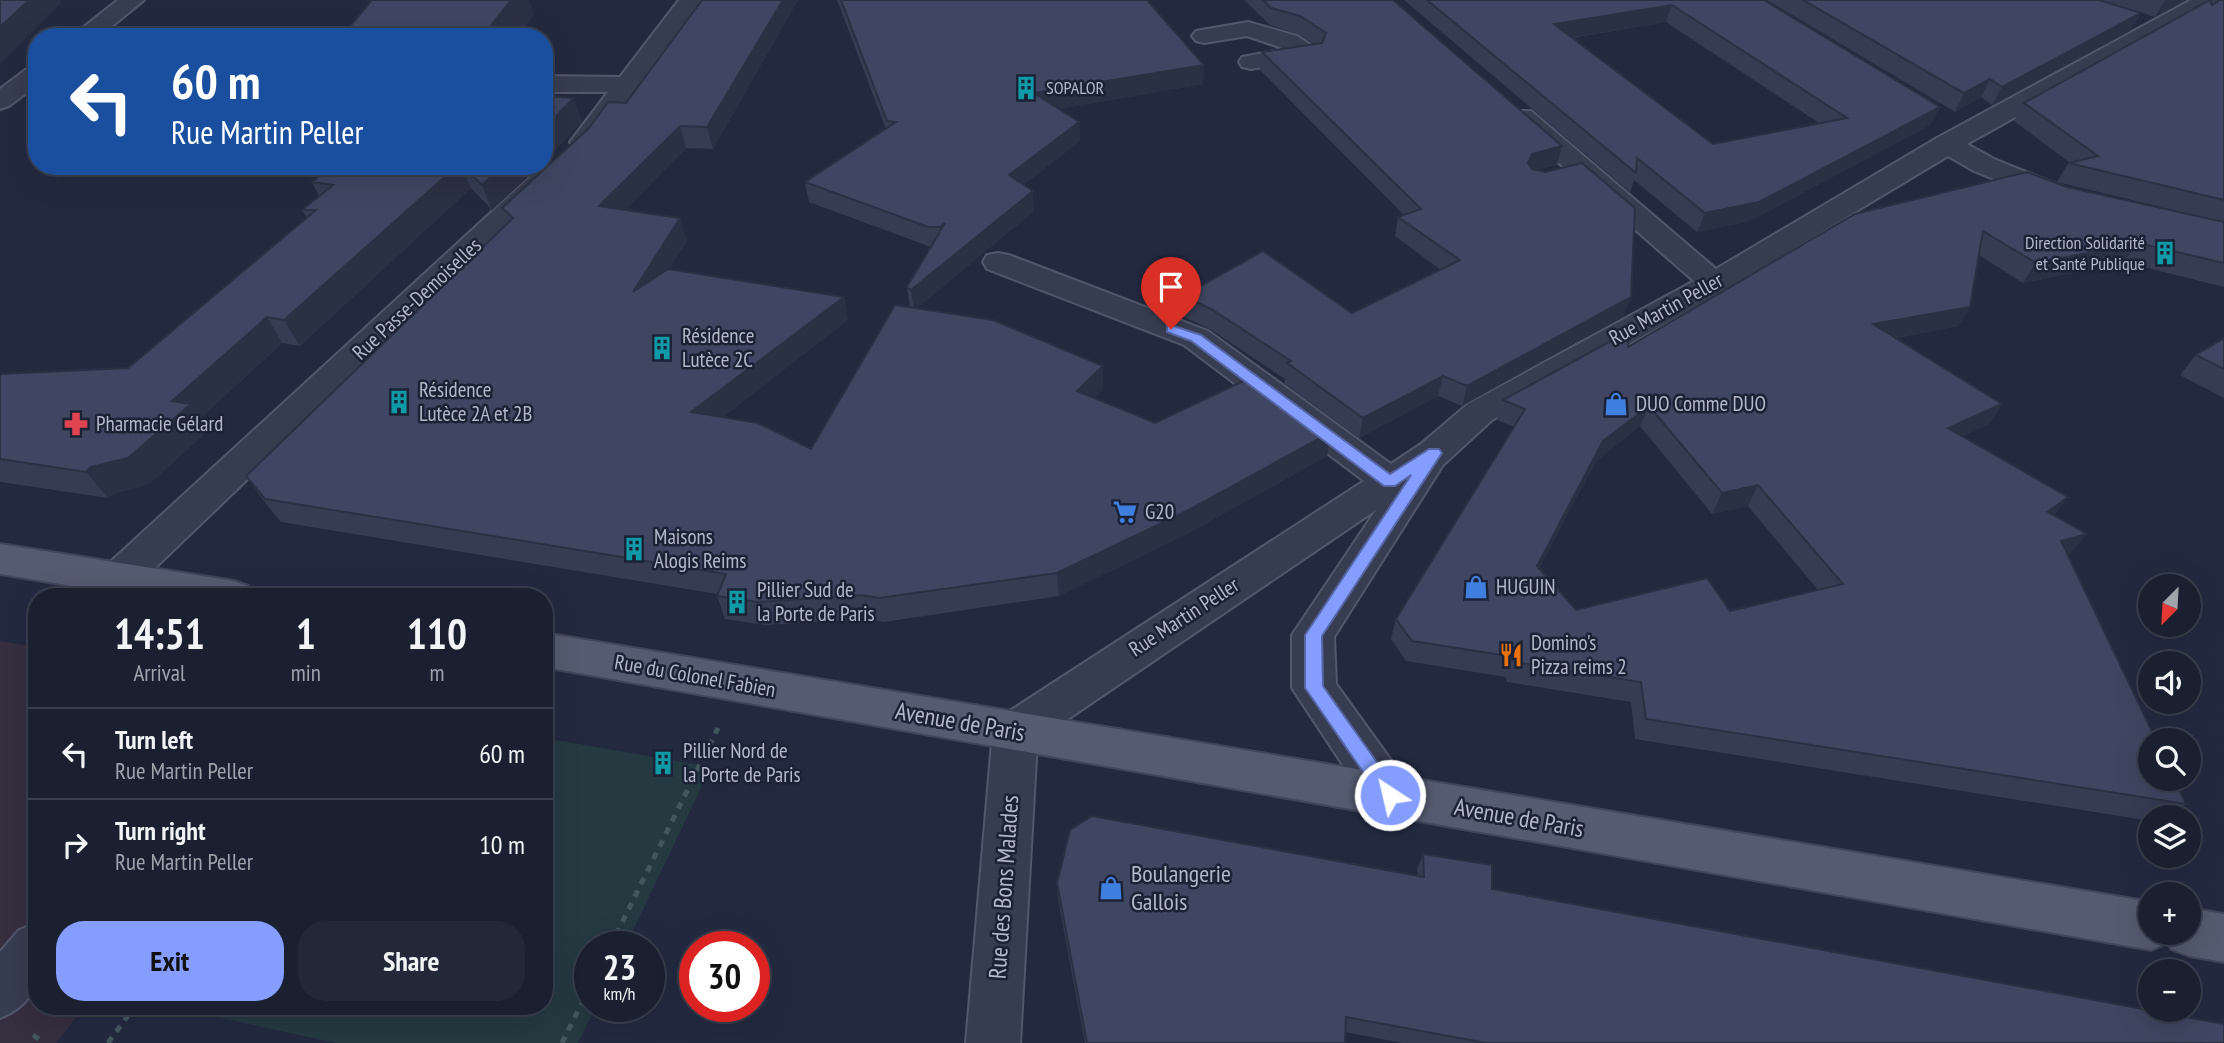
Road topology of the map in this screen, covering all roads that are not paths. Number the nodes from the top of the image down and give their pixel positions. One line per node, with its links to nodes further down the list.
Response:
1 (133, 0): 4 (street)
2 (691, 0): 9 (street, Rue Passe-Demoiselles)
3 (2208, 0): 12 (street, Rue Martin Peller)
4 (95, 28)
5 (1204, 36): 6 (street)
6 (1251, 62)
7 (28, 80): 11 (street)
8 (553, 83): 9 (street)
9 (626, 85): 14 (street, Rue Passe-Demoiselles)
10 (1498, 97): 13 (street)
11 (0, 101)
12 (1952, 132): 17 (street); 19 (street, Rue Martin Peller)
13 (1582, 170): 16 (street); 19 (street)
14 (553, 171)
15 (549, 175): 23 (street, Rue Passe-Demoiselles)
16 (1550, 177)
17 (2079, 201)
18 (998, 262): 21 (street)
19 (1714, 283): 20 (street, Rue Martin Peller)
20 (1434, 453): 21 (street, Rue Martin Peller); 28 (street)
21 (1390, 482): 27 (street, Rue Martin Peller)
22 (0, 559): 23 (main road)
23 (120, 577): 24 (main road)
24 (183, 588)
25 (553, 652): 26 (main road, Rue du Colonel Fabien)
26 (845, 703): 27 (main road, Avenue de Paris)
27 (1015, 731): 28 (main road, Avenue de Paris); 34 (street, Rue des Bons Malades)
28 (1390, 795): 29 (main road, Avenue de Paris)
29 (2138, 924)
30 (2201, 934): 31 (main road)
31 (2224, 938)
32 (28, 958): 33 (street)
33 (0, 992)
34 (993, 1043)

